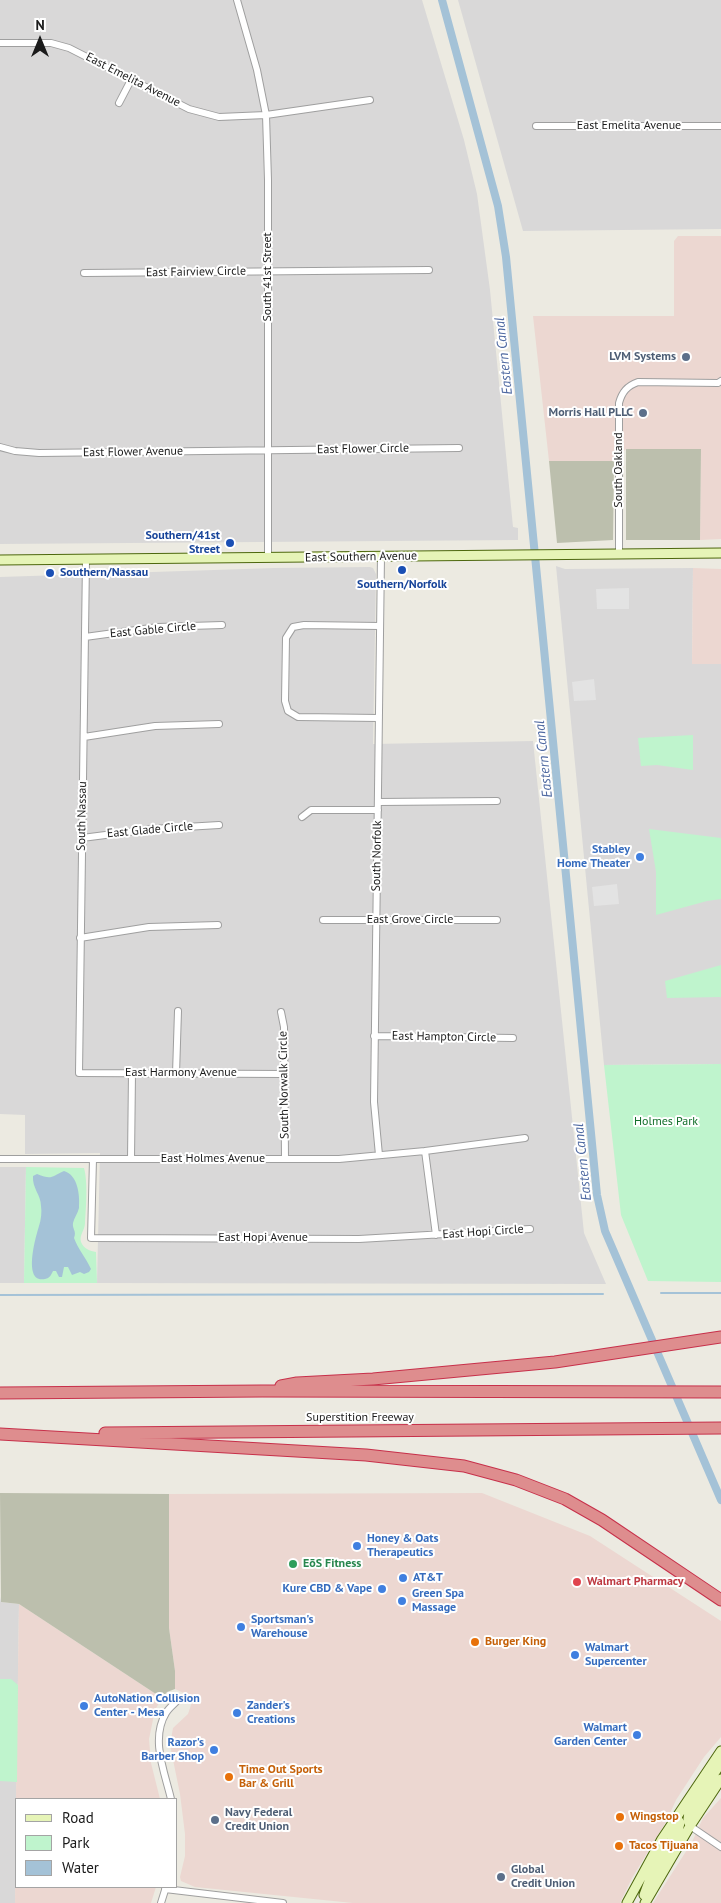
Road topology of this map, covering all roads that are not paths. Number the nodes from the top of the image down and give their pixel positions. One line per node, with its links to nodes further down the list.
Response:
1 (237, 0): 6 (street, South 41st Street)
2 (0, 43): 3 (street, East Emelita Avenue)
3 (131, 80): 5 (street); 6 (street, East Emelita Avenue)
4 (370, 100): 6 (street, East Emelita Avenue)
5 (119, 103)
6 (266, 115): 10 (street, South 41st Street)
7 (536, 126): 8 (street, East Emelita Avenue)
8 (721, 126)
9 (429, 270): 10 (street, East Fairview Circle)
10 (268, 271): 11 (street, East Fairview Circle); 15 (street, South 41st Street)
11 (84, 273)
12 (721, 381): 17 (street, South Oakland)
13 (0, 447): 15 (street, East Flower Avenue)
14 (459, 448): 15 (street, East Flower Circle)
15 (267, 450): 19 (street, South 41st Street)
16 (721, 553): 17 (main road, East Southern Avenue)
17 (619, 554): 18 (main road, East Southern Avenue)
18 (381, 556): 19 (main road, East Southern Avenue); 23 (street, South Norfolk)
19 (268, 558): 21 (main road, East Southern Avenue)
20 (0, 560): 21 (main road, East Southern Avenue)
21 (86, 560): 24 (street, South Nassau)
22 (222, 625): 24 (street, East Gable Circle)
23 (380, 626): 25 (street, South Norfolk); 25 (street)
24 (84, 637): 27 (street, South Nassau)
25 (379, 718): 29 (street, South Norfolk)
26 (219, 724): 27 (street)
27 (84, 737): 33 (street, South Nassau)
28 (497, 801): 29 (street)
29 (378, 802): 30 (street, South Norfolk)
30 (378, 810): 31 (street); 35 (street, South Norfolk)
31 (302, 817)
32 (219, 825): 33 (street, East Glade Circle)
33 (82, 838): 38 (street, South Nassau)
34 (323, 920): 35 (street, East Grove Circle)
35 (376, 920): 36 (street, East Grove Circle); 41 (street, South Norfolk)
36 (497, 920)
37 (218, 925): 38 (street)
38 (80, 938): 43 (street, South Nassau)
39 (178, 1011): 45 (street)
40 (280, 1012): 46 (street, South Norwalk Circle)
41 (374, 1036): 42 (street, East Hampton Circle); 49 (street, South Norfolk)
42 (513, 1038)
43 (79, 1073): 44 (street, East Harmony Avenue)
44 (132, 1073): 45 (street, East Harmony Avenue); 51 (street)
45 (176, 1074): 46 (street, East Harmony Avenue)
46 (284, 1074): 52 (street, South Norwalk Circle)
47 (525, 1138): 48 (street, East Holmes Avenue)
48 (425, 1151): 49 (street, East Holmes Avenue); 55 (street)
49 (379, 1155): 52 (street, East Holmes Avenue)
50 (93, 1159): 51 (street, East Holmes Avenue); 53 (street, East Holmes Avenue); 55 (street, East Hopi Avenue)
51 (131, 1159): 52 (street, East Holmes Avenue)
52 (285, 1159)
53 (0, 1160)
54 (530, 1229): 55 (street, East Hopi Circle)
55 (436, 1235)
56 (721, 1337): 57 (highway)
57 (262, 1391): 58 (highway); 59 (highway)
58 (721, 1392)
59 (0, 1393)
60 (716, 1428): 62 (highway, Superstition Freeway)
61 (0, 1434): 62 (highway)
62 (24, 1434): 63 (highway)
63 (721, 1600)
64 (176, 1702): 68 (street)
65 (721, 1751): 69 (main road)
66 (721, 1763): 70 (main road)
67 (721, 1779): 70 (main road)
68 (171, 1798)
69 (677, 1818): 75 (main road); 76 (main road)
70 (690, 1826): 71 (street); 76 (main road)
71 (721, 1847)
72 (166, 1888): 73 (street); 74 (street)
73 (162, 1903)
74 (283, 1903)
75 (627, 1903)
76 (644, 1903)

